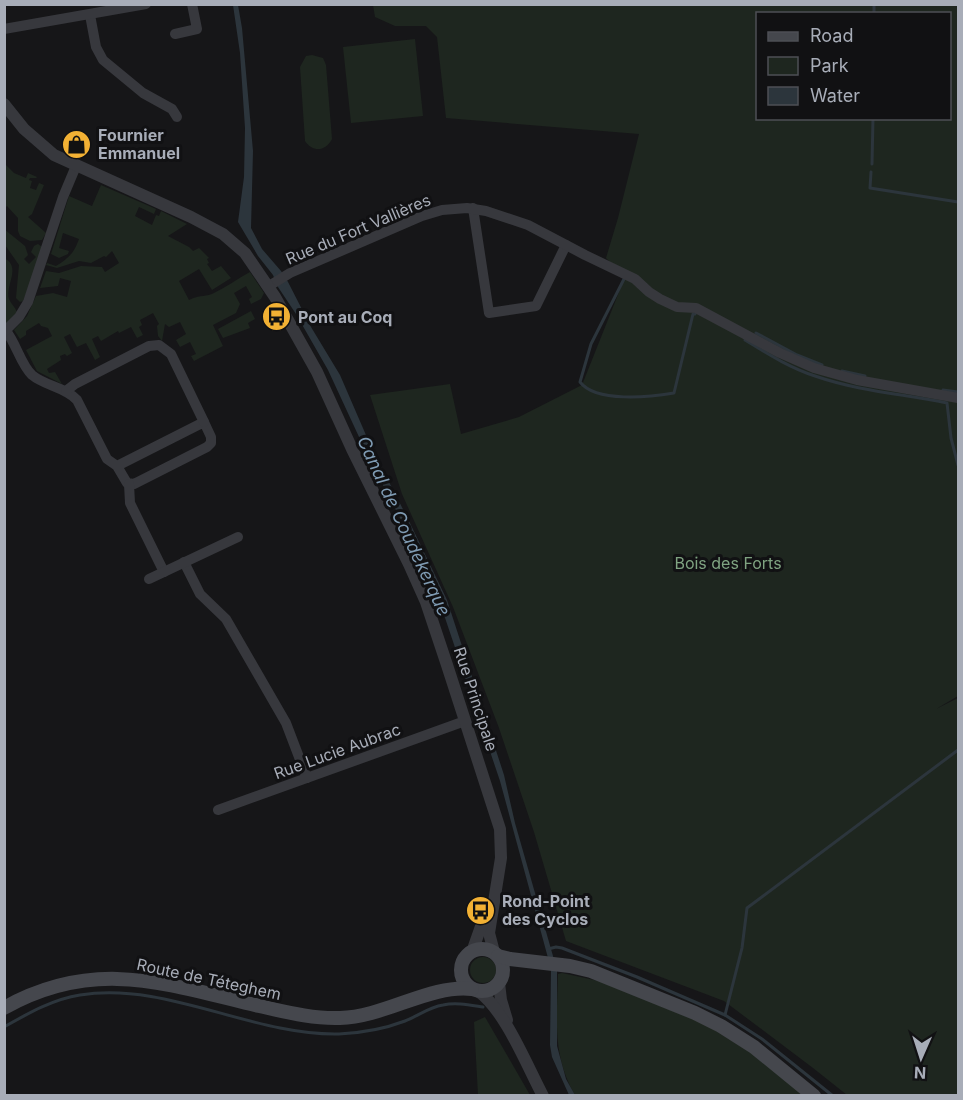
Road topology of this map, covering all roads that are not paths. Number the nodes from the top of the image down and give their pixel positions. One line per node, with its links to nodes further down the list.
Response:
1 (146, 4): 3 (street)
2 (192, 4): 5 (street)
3 (90, 15): 4 (street); 7 (street)
4 (4, 28)
5 (175, 34)
6 (4, 104): 8 (street, Rue Principale)
7 (177, 117)
8 (76, 166): 11 (street, Rue Principale); 12 (street)
9 (473, 208): 10 (street, Rue du Fort Vallières); 10 (street); 11 (street, Rue du Fort Vallières)
10 (566, 245): 14 (street, Rue du Fort Vallières)
11 (271, 284): 22 (street, Rue Principale)
12 (5, 331): 13 (street)
13 (66, 391): 15 (street); 16 (street)
14 (958, 398)
15 (204, 422): 16 (street); 17 (street)
16 (117, 466): 17 (street)
17 (129, 484): 20 (street)
18 (238, 537): 19 (street)
19 (184, 562): 20 (street); 23 (street)
20 (164, 572): 21 (street)
21 (149, 579)
22 (465, 721): 23 (street, Rue Lucie Aubrac); 24 (street, Rue Principale)
23 (307, 778): 25 (street, Rue Lucie Aubrac)
24 (491, 804): 26 (street, Rue Principale); 27 (street, Rue Principale)
25 (218, 810)
26 (472, 952): 27 (main road); 29 (main road)
27 (496, 954): 28 (main road); 30 (main road)
28 (544, 964): 30 (main road); 36 (main road)
29 (461, 966): 31 (main road); 32 (main road, Route de Téteghem)
30 (501, 980): 31 (main road); 34 (street)
31 (475, 990): 32 (main road, Route de Téteghem); 34 (street)
32 (409, 1002): 33 (main road, Route de Téteghem)
33 (4, 1008)
34 (516, 1044): 35 (street)
35 (543, 1095)
36 (814, 1095)

